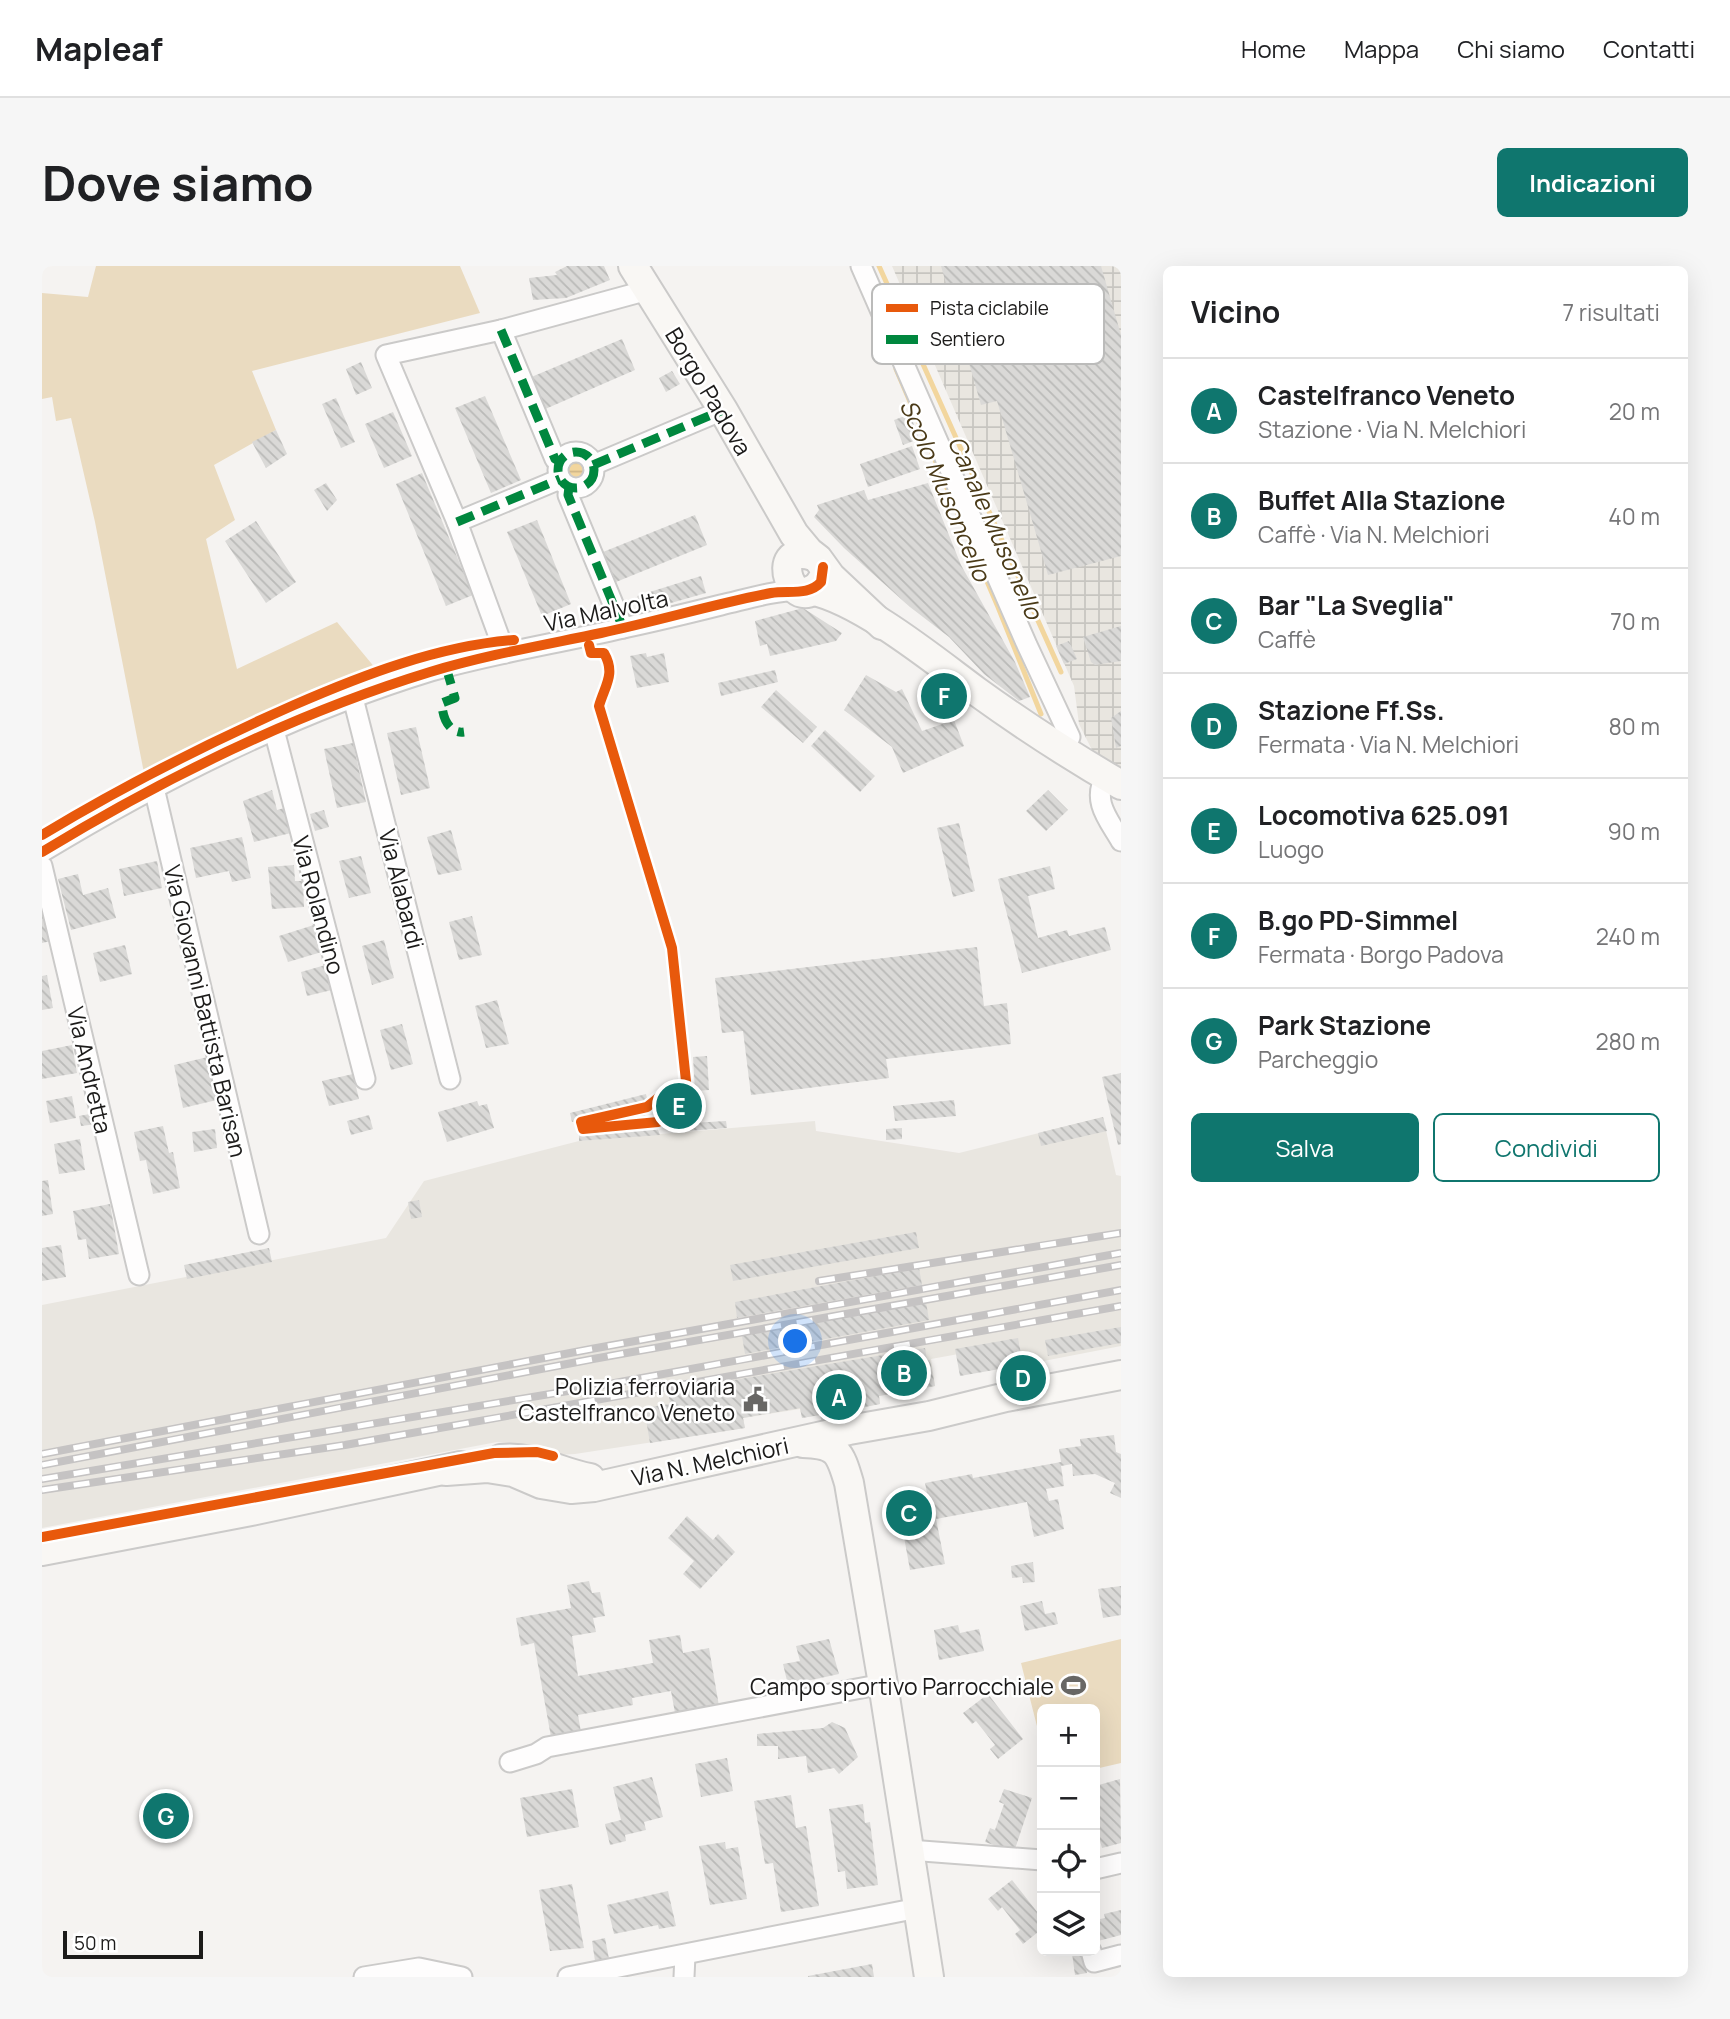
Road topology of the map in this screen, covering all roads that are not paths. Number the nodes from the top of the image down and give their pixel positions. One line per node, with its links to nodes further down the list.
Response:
1 (633, 266): 3 (street, Borgo Padova)
2 (861, 266): 4 (street)
3 (648, 290): 5 (street); 7 (street, Borgo Padova)
4 (872, 291)
5 (501, 330): 9 (street); 10 (street)
6 (904, 364): 16 (street)
7 (723, 410): 8 (street); 11 (street, Borgo Padova)
8 (593, 465): 9 (street); 9 (street)
9 (563, 476): 10 (street); 12 (street)
10 (457, 522): 13 (street)
11 (804, 573): 12 (street, Via Malvolta); 16 (street, Borgo Padova)
12 (623, 628): 13 (street, Via Malvolta)
13 (505, 653): 14 (street, Via Malvolta)
14 (353, 698): 15 (street, Via Malvolta); 23 (street, Via Alabardi)
15 (274, 730): 18 (street, Via Malvolta); 22 (street, Via Rolandino)
16 (1064, 750): 17 (street, Borgo Padova)
17 (1114, 781): 19 (street)
18 (153, 788): 20 (street, Via Malvolta); 24 (street, Via Giovanni Battista Barisan)
19 (1121, 842)
20 (42, 852)
21 (42, 866): 25 (street, Via Andretta)
22 (365, 1079)
23 (450, 1079)
24 (259, 1234)
25 (139, 1275)
26 (1121, 1375): 27 (street, Via N. Melchiori)
27 (884, 1425): 28 (street, Via N. Melchiori); 29 (street, Via N. Melchiori)
28 (801, 1443): 29 (street, Via N. Melchiori); 30 (street, Via N. Melchiori)
29 (841, 1456): 31 (street)
30 (42, 1551)
31 (883, 1684): 32 (street); 33 (street)
32 (510, 1762)
33 (909, 1850): 34 (street); 37 (street)
34 (1037, 1860)
35 (1121, 1863): 36 (street)
36 (1100, 1868)
37 (918, 1908): 38 (street); 45 (street)
38 (685, 1955): 43 (street); 44 (street)
39 (1121, 1955): 40 (street)
40 (1094, 1963)
41 (364, 1977): 42 (street)
42 (462, 1977)
43 (568, 1977)
44 (684, 1977)
45 (929, 1977)

